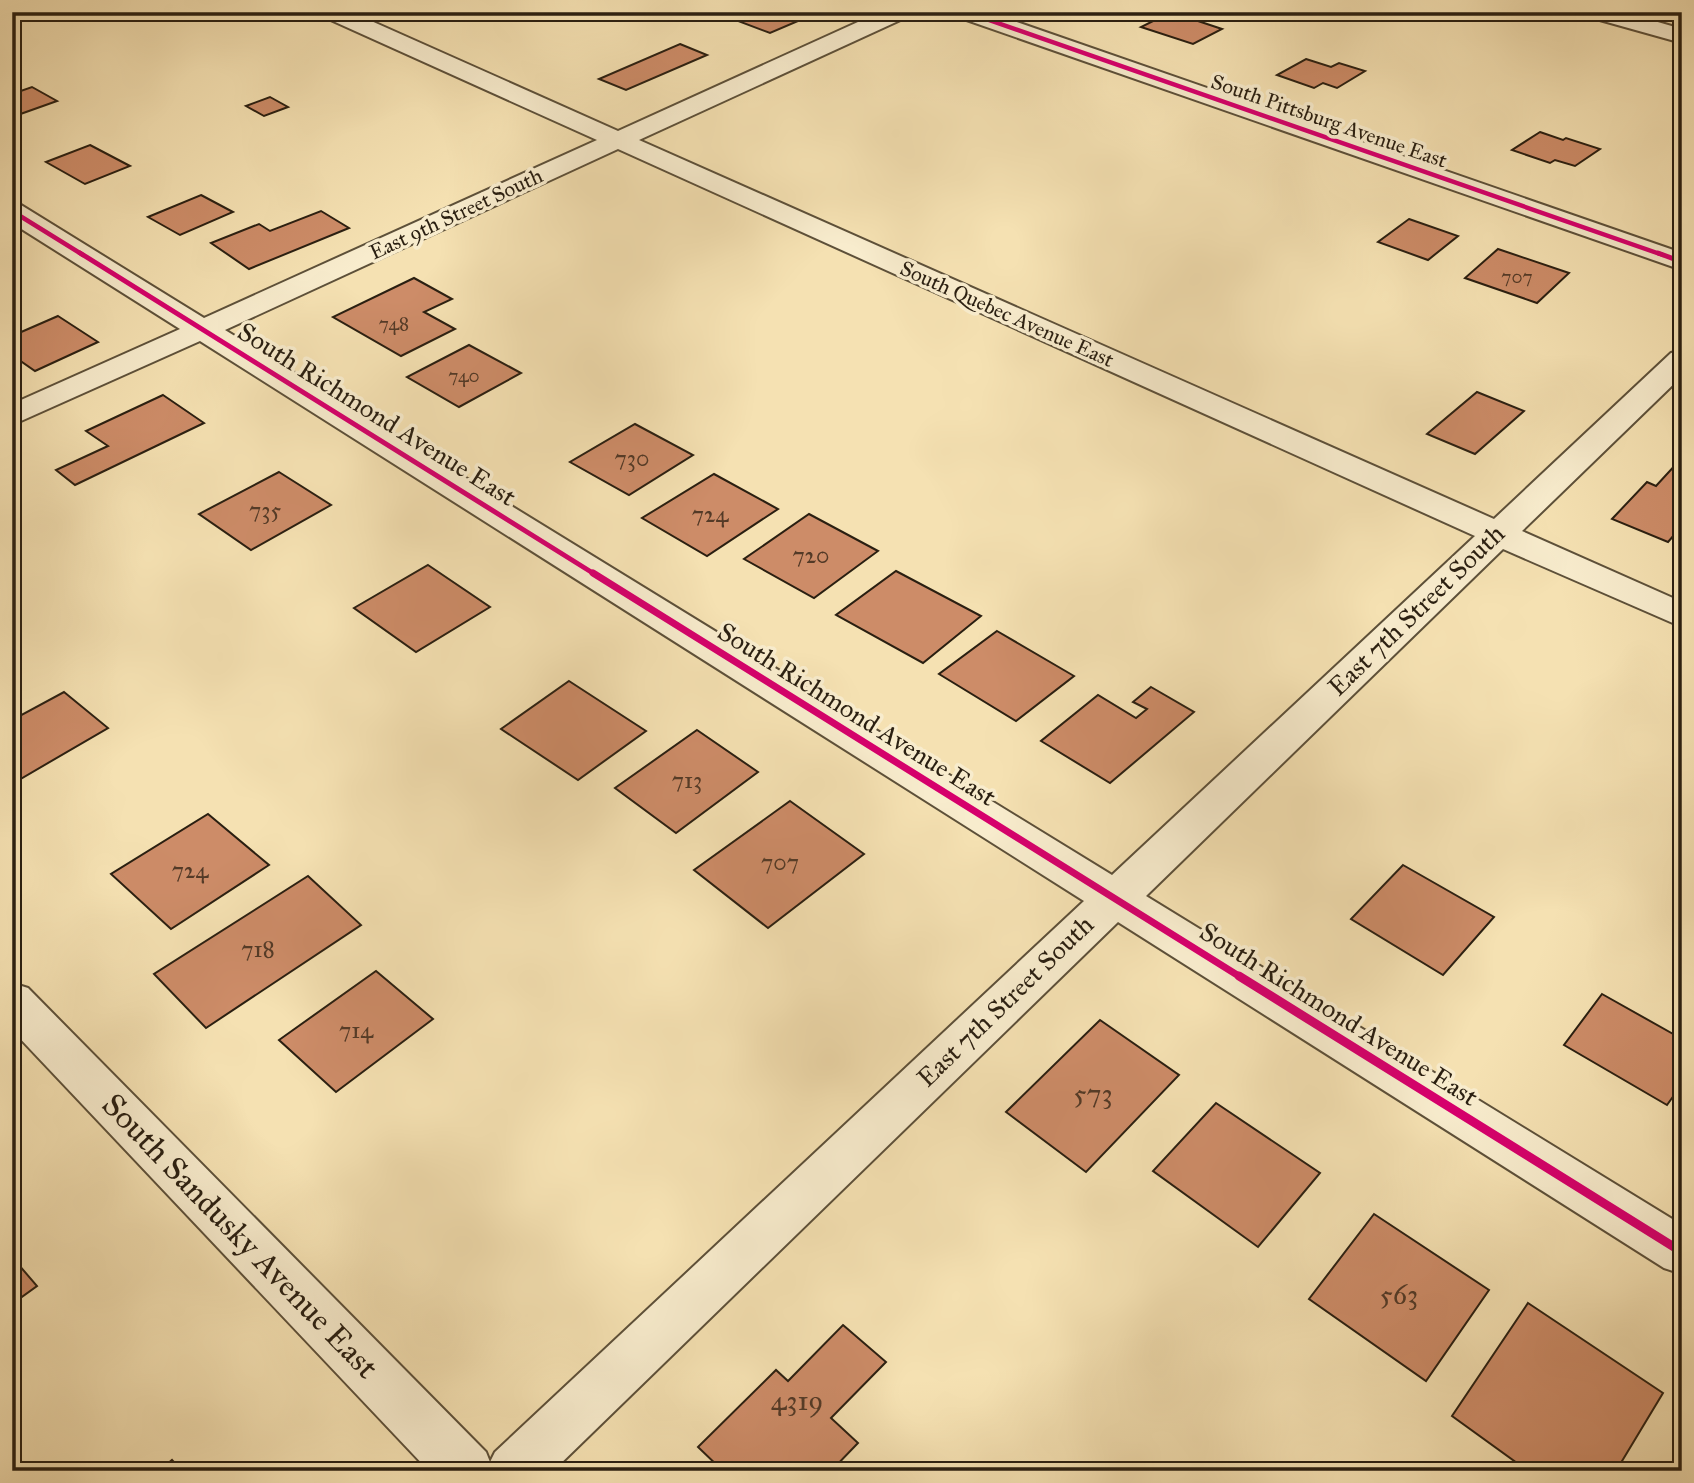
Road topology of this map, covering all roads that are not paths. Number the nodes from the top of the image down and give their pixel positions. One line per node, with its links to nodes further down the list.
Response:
1 (332, 12): 6 (street, South Quebec Avenue East)
2 (900, 12): 6 (street, East 9th Street South)
3 (966, 12): 8 (street, South Pittsburg Avenue East)
4 (1597, 12): 5 (street)
5 (1682, 36)
6 (619, 140): 9 (street, East 9th Street South); 12 (street, South Quebec Avenue East)
7 (12, 211): 9 (street, South Richmond Avenue East)
8 (1682, 262)
9 (202, 330): 11 (street, East 9th Street South); 14 (street, South Richmond Avenue East)
10 (1682, 359): 12 (street, East 7th Street South)
11 (12, 416)
12 (1496, 533): 13 (street, South Quebec Avenue East); 14 (street, East 7th Street South)
13 (1682, 615)
14 (1112, 898): 16 (street, South Richmond Avenue East); 18 (street, East 7th Street South)
15 (12, 1001): 17 (street, South Sandusky Avenue East)
16 (1682, 1252)
17 (467, 1471)
18 (513, 1471)

